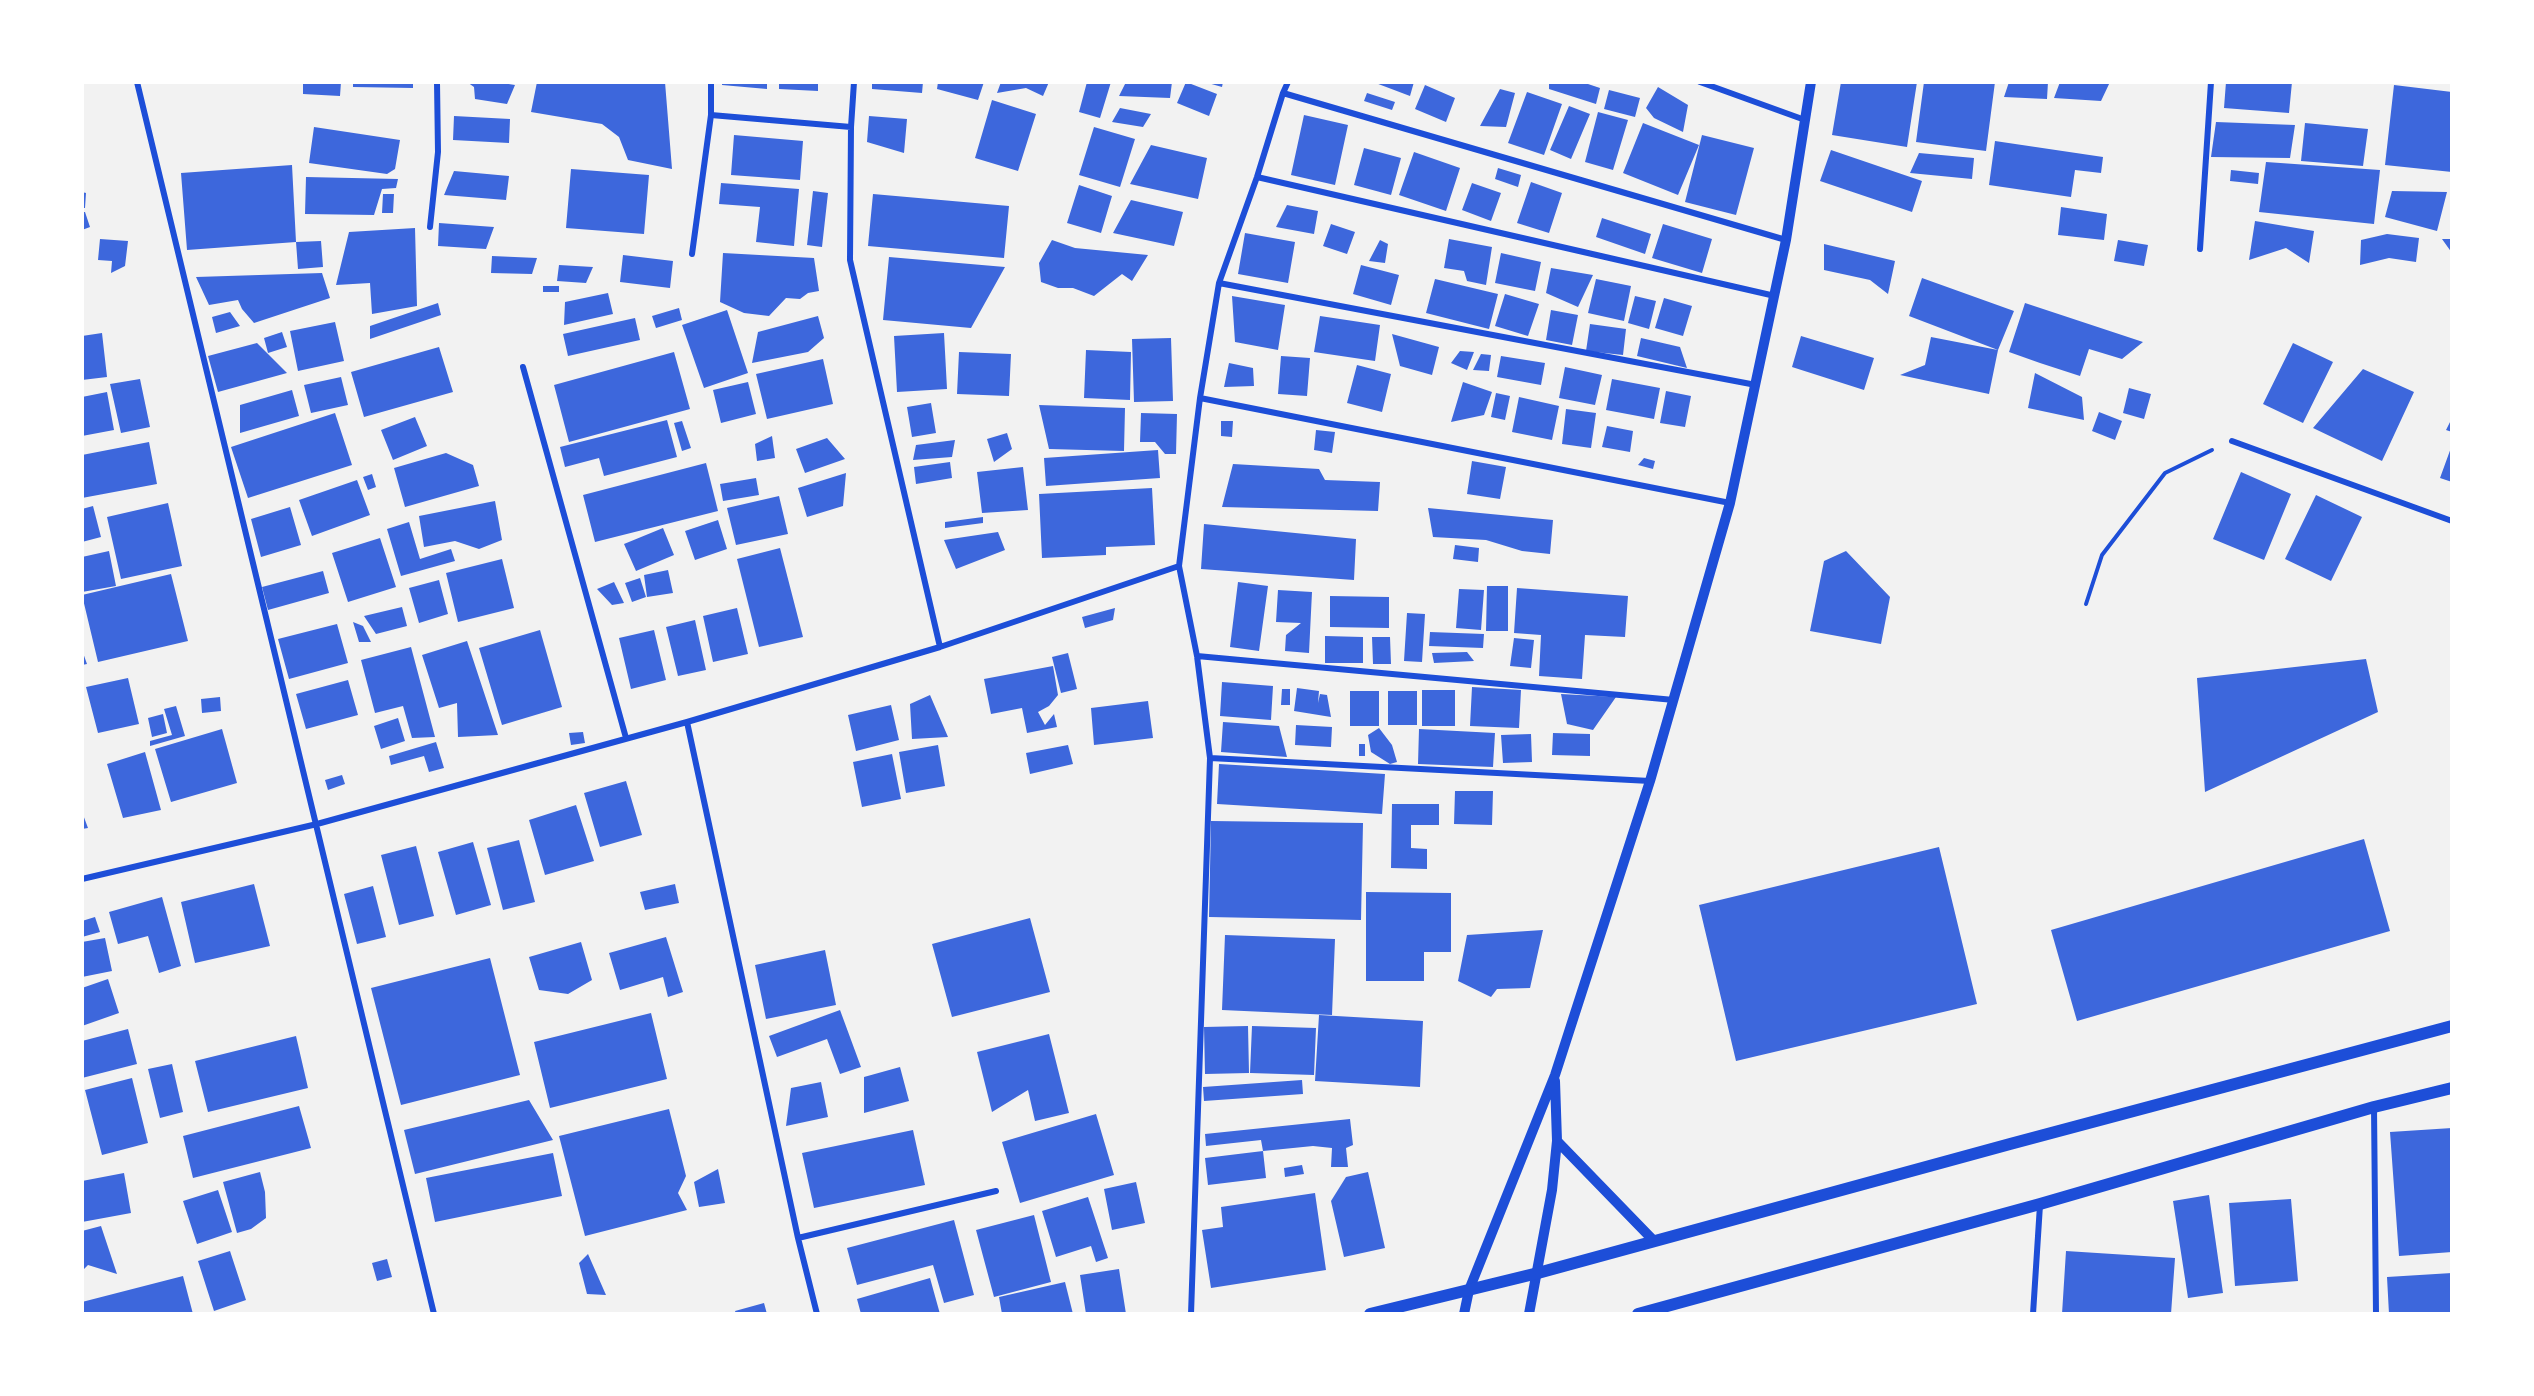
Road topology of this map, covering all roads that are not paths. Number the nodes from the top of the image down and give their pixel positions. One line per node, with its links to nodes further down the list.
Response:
1 (137, 82): 34 (street)
2 (437, 82): 14 (street)
3 (711, 82): 10 (street)
4 (854, 82): 12 (street)
5 (1288, 82): 9 (street)
6 (1700, 82): 11 (street)
7 (1811, 82): 11 (street)
8 (2211, 82): 16 (street)
9 (1283, 93): 13 (street); 15 (street)
10 (711, 115): 12 (street); 17 (street)
11 (1804, 120): 15 (street)
12 (851, 127): 27 (street)
13 (1257, 177): 18 (street); 19 (street)
14 (430, 227)
15 (1786, 240): 19 (street)
16 (2200, 249)
17 (692, 254)
18 (1219, 283): 21 (street); 22 (street)
19 (1775, 296): 21 (street)
20 (523, 367): 31 (street)
21 (1756, 385): 24 (street)
22 (1200, 398): 24 (street); 26 (street)
23 (2232, 441): 25 (street)
24 (1730, 503): 29 (street)
25 (2451, 521)
26 (1179, 566): 27 (street); 28 (street)
27 (940, 647): 30 (street)
28 (1197, 656): 29 (street); 32 (street)
29 (1674, 700): 33 (street)
30 (687, 722): 31 (street); 43 (street)
31 (626, 738): 34 (street)
32 (1210, 758): 33 (street); 49 (street)
33 (1650, 781): 37 (street)
34 (317, 824): 35 (street); 47 (street)
35 (82, 879)
36 (2451, 1026): 44 (main road)
37 (1555, 1075): 40 (street); 46 (street)
38 (2451, 1088): 39 (main road)
39 (2374, 1107): 42 (main road); 55 (street)
40 (1557, 1141): 44 (street); 45 (street)
41 (996, 1191): 43 (street)
42 (2040, 1204): 53 (main road); 54 (street)
43 (798, 1238): 48 (street)
44 (1654, 1241): 45 (main road)
45 (1538, 1273): 46 (main road); 52 (street)
46 (1468, 1290): 50 (main road); 51 (street)
47 (434, 1314)
48 (817, 1314)
49 (1191, 1314)
50 (1370, 1314)
51 (1464, 1314)
52 (1529, 1314)
53 (1638, 1314)
54 (2033, 1314)
55 (2376, 1314)

